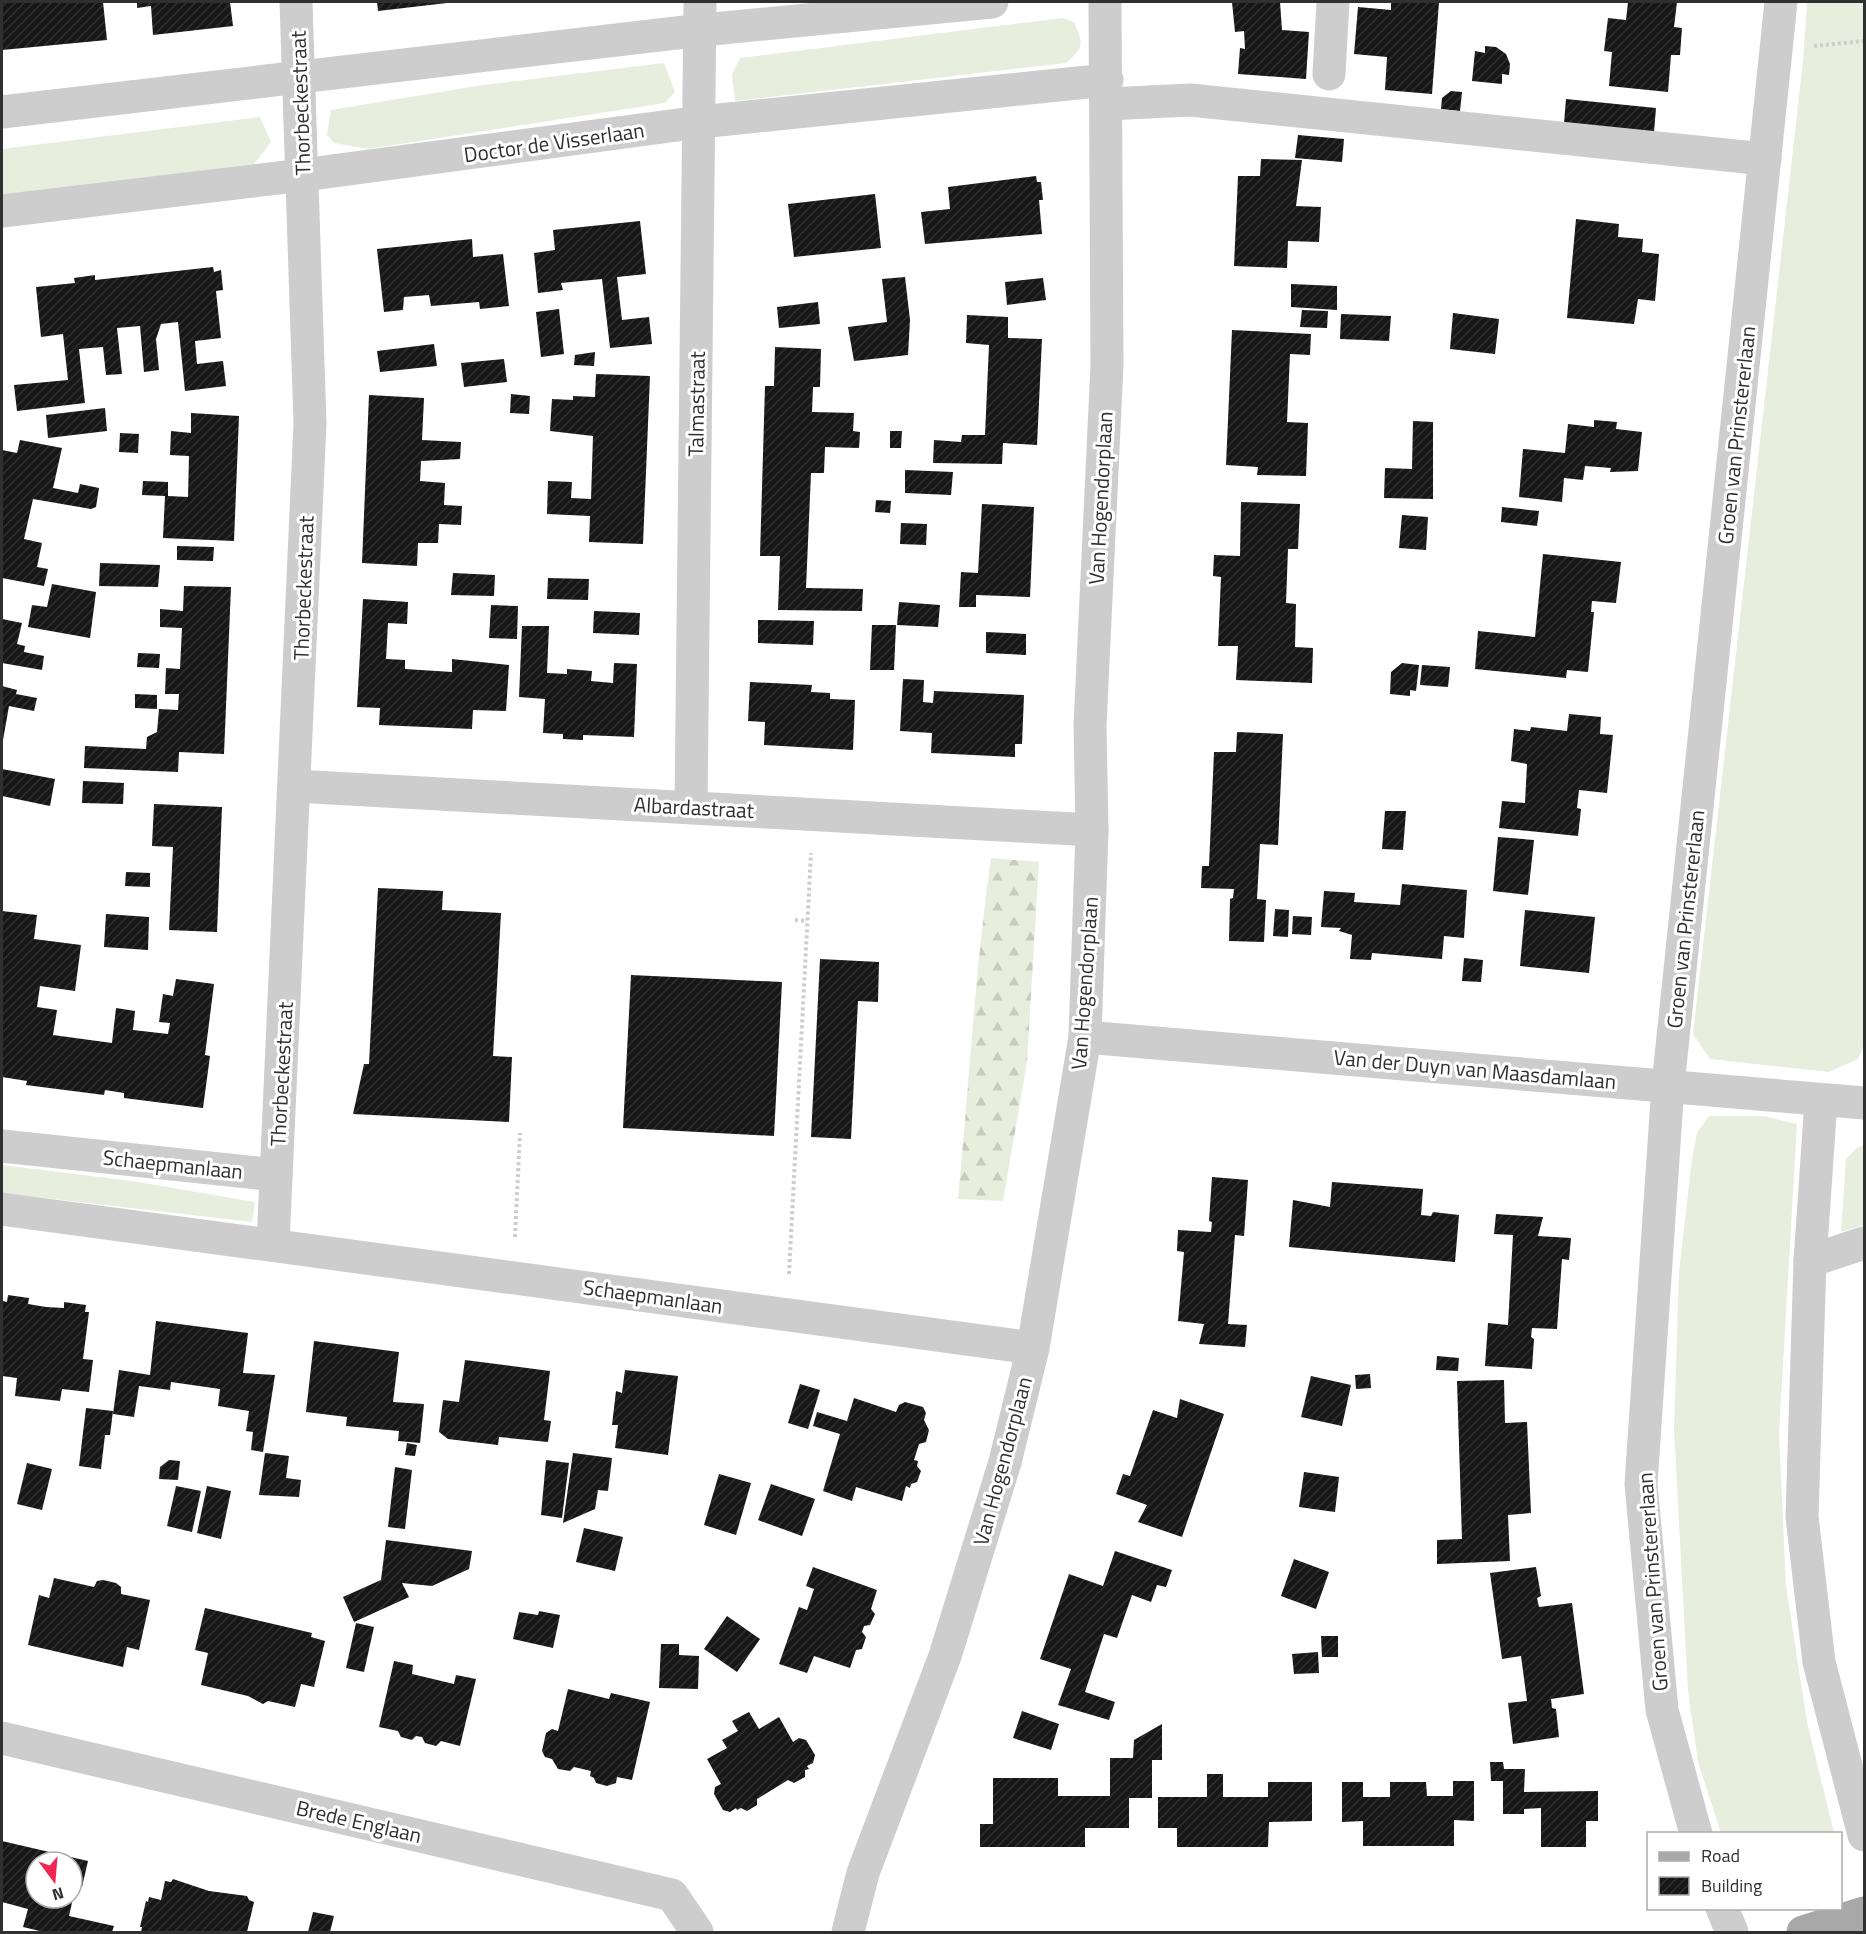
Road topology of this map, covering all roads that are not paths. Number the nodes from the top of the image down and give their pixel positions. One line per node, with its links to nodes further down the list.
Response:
1 (296, 2): 8 (street, Thorbeckestraat)
2 (992, 2): 6 (street)
3 (1105, 2): 9 (street, Van Hogendorplaan)
4 (1333, 2): 7 (street)
5 (1781, 2): 12 (street, Groen van Prinstererlaan)
6 (701, 16): 8 (street); 11 (street, Talmastraat)
7 (1329, 74)
8 (300, 78): 10 (street); 13 (street, Thorbeckestraat)
9 (1107, 92): 11 (street, Doctor de Visserlaan); 12 (street, Doctor de Visserlaan); 17 (street, Van Hogendorplaan)
10 (2, 112)
11 (700, 122): 13 (street, Doctor de Visserlaan); 16 (street, Talmastraat)
12 (1764, 159): 19 (street, Groen van Prinstererlaan)
13 (303, 175): 14 (street, Doctor de Visserlaan); 15 (street, Thorbeckestraat)
14 (2, 211)
15 (295, 786): 16 (street, Albardastraat); 23 (street, Thorbeckestraat)
16 (691, 807): 17 (street, Albardastraat)
17 (1092, 830): 18 (street, Van Hogendorplaan)
18 (1085, 1037): 19 (street, Van der Duyn van Maasdamlaan); 28 (street, Van Hogendorplaan)
19 (1668, 1085): 20 (street, Van der Duyn van Maasdamlaan); 30 (street, Groen van Prinstererlaan)
20 (1821, 1100): 21 (street, Van der Duyn van Maasdamlaan); 27 (street)
21 (1864, 1103)
22 (2, 1146): 23 (street, Schaepmanlaan)
23 (276, 1175): 26 (street)
24 (2, 1209): 26 (street, Schaepmanlaan)
25 (1864, 1243): 27 (street)
26 (273, 1244): 28 (street, Schaepmanlaan)
27 (1810, 1261): 31 (street)
28 (1033, 1348): 35 (street, Van Hogendorplaan)
29 (2, 1738): 34 (street, Brede Englaan)
30 (1696, 1832)
31 (1864, 1835)
32 (1723, 1910): 36 (street)
33 (1864, 1913): 37 (main road)
34 (697, 1932)
35 (848, 1932)
36 (1732, 1932)
37 (1803, 1932)

